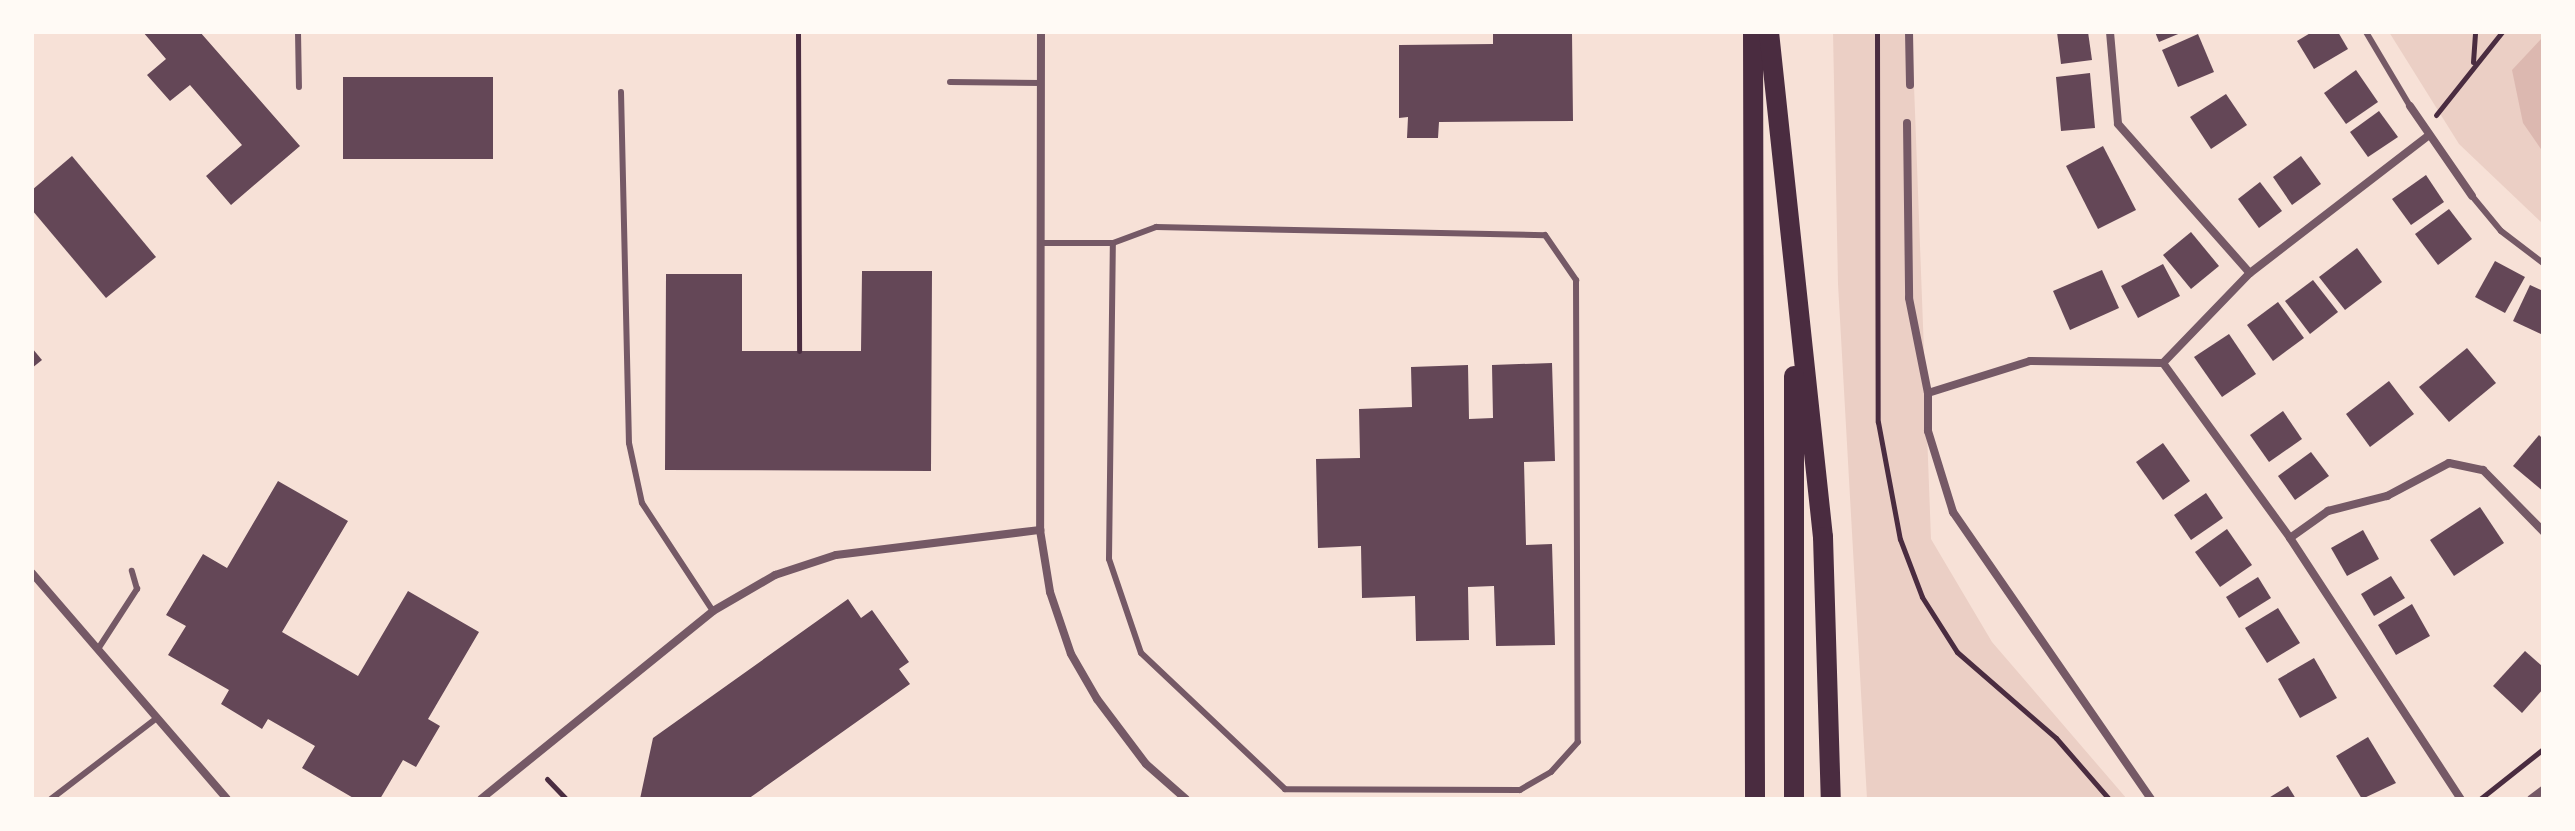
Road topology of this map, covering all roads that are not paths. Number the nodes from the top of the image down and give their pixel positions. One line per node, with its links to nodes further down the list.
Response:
1 (298, 32): 11 (lane)
2 (1041, 32): 9 (street)
3 (1753, 32): 39 (highway)
4 (1769, 32): 21 (highway)
5 (1909, 32): 10 (street)
6 (2110, 32): 20 (street)
7 (2366, 32): 13 (lane)
8 (950, 82): 9 (lane)
9 (1041, 83): 17 (street)
10 (1910, 85)
11 (299, 87)
12 (621, 92): 29 (lane)
13 (2410, 106): 15 (street)
14 (1907, 123): 23 (street)
15 (2427, 132): 16 (street); 20 (street)
16 (2472, 196): 19 (lane)
17 (1041, 243): 18 (lane); 24 (street)
18 (1113, 243): 32 (lane); 32 (lane)
19 (2543, 263)
20 (2250, 273): 22 (street)
21 (1796, 316): 40 (highway); 41 (highway)
22 (2163, 363): 23 (street); 26 (street)
23 (1928, 393): 42 (street)
24 (1040, 530): 29 (street); 37 (street)
25 (2543, 531): 26 (street)
26 (2290, 538): 43 (street)
27 (132, 571): 30 (lane)
28 (32, 573): 30 (street)
29 (713, 611): 36 (street)
30 (98, 649): 31 (street)
31 (157, 718): 34 (lane); 35 (street)
32 (1285, 789): 38 (lane)
33 (2543, 790): 44 (street)
34 (51, 799)
35 (227, 799)
36 (481, 799)
37 (1186, 799)
38 (1279, 799)
39 (1755, 799)
40 (1794, 799)
41 (1831, 799)
42 (2151, 799)
43 (2461, 799)
44 (2531, 799)

